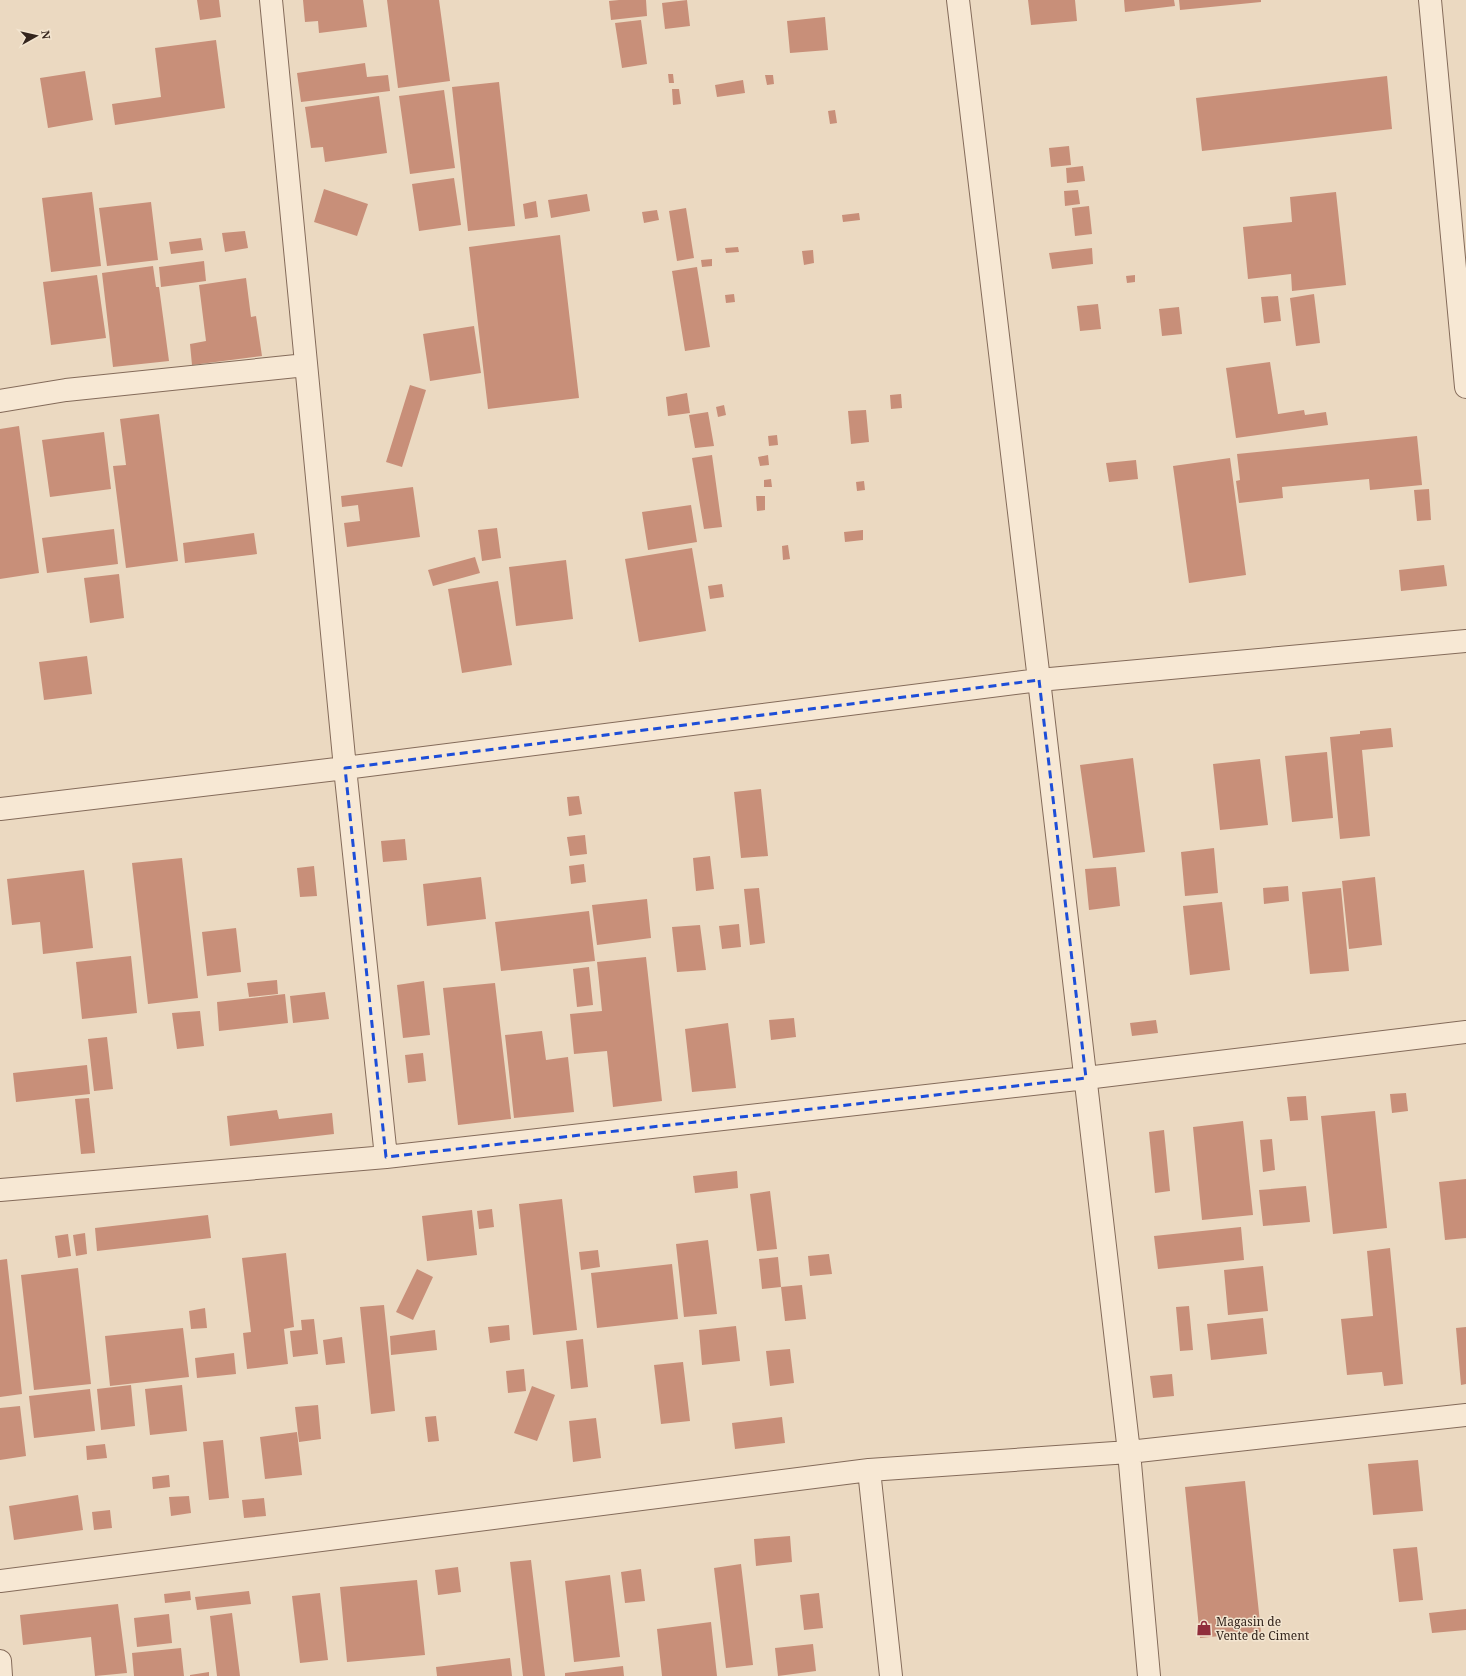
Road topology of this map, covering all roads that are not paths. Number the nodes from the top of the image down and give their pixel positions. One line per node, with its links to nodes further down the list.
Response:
1 (271, 0): 4 (street)
2 (958, 0): 8 (street)
3 (1430, 0): 5 (street)
4 (306, 365): 6 (street); 9 (street)
5 (1466, 387)
6 (0, 401)
7 (1466, 641): 8 (street)
8 (1039, 680): 9 (street); 12 (street)
9 (345, 768): 10 (street); 13 (street)
10 (0, 809)
11 (1466, 1032): 12 (street)
12 (1086, 1078): 13 (street); 16 (street)
13 (386, 1157): 14 (street)
14 (0, 1190)
15 (1466, 1416): 16 (street)
16 (1129, 1452): 17 (street); 22 (street)
17 (869, 1470): 18 (street); 21 (street)
18 (0, 1580)
19 (0, 1662): 20 (street)
20 (1, 1676)
21 (891, 1676)
22 (1149, 1676)

